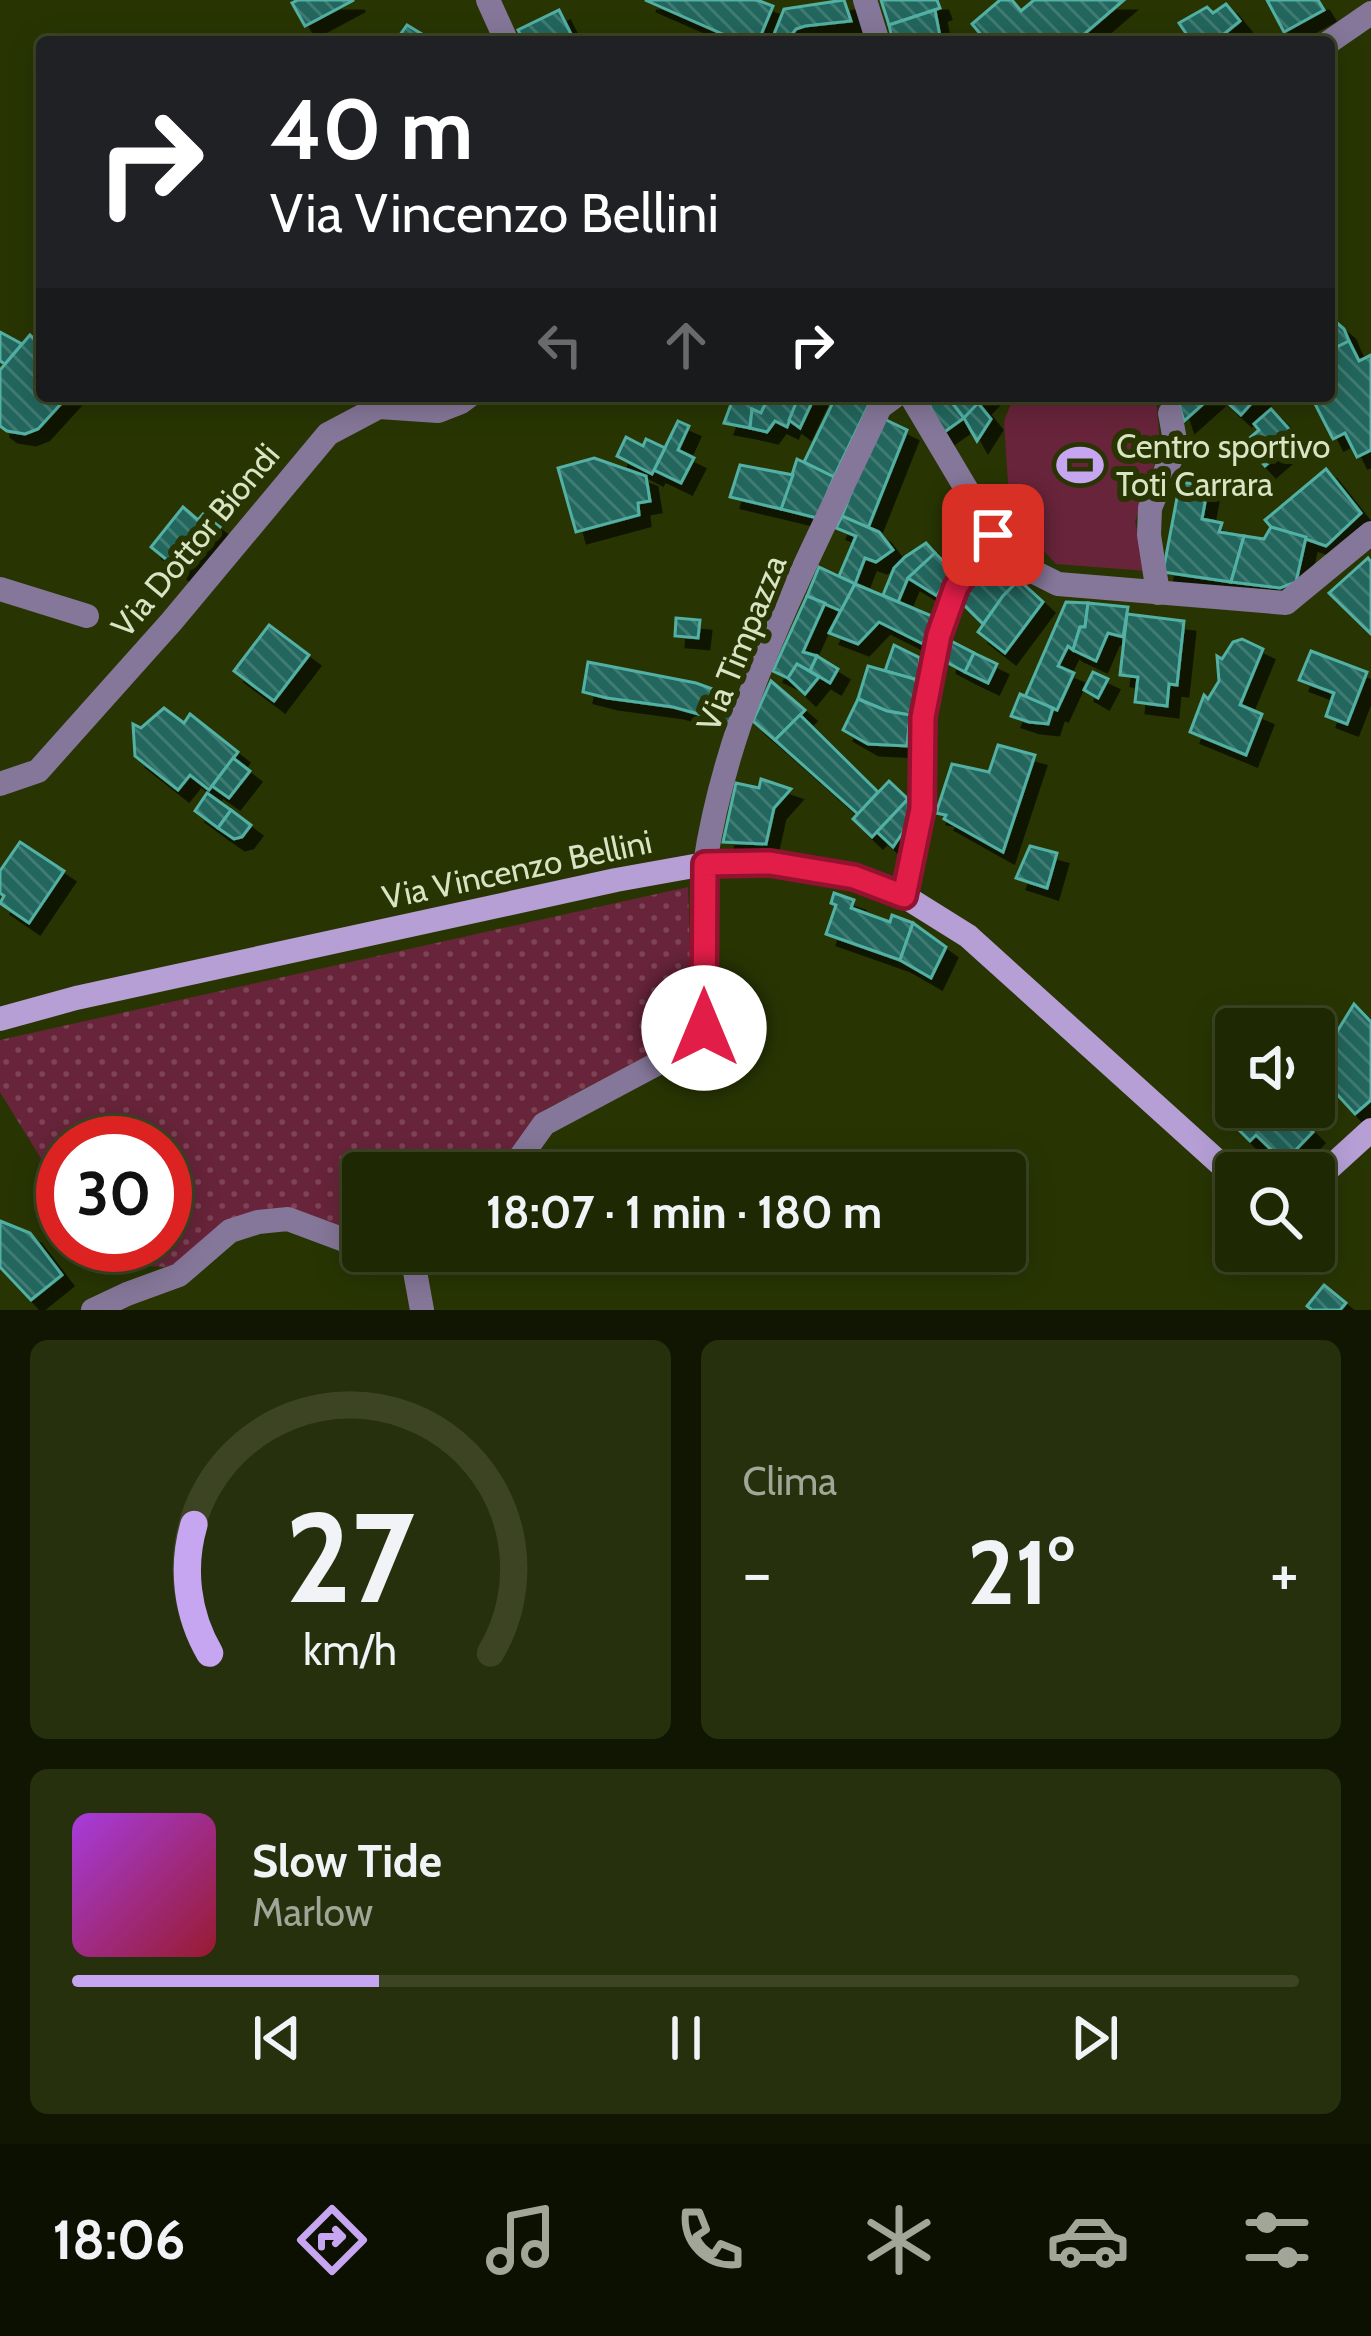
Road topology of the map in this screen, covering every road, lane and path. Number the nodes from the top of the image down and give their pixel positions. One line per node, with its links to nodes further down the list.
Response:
1 (488, 0): 4 (street)
2 (865, 0): 5 (street)
3 (1371, 13): 6 (street)
4 (504, 36)
5 (876, 36)
6 (1335, 38)
7 (461, 402): 16 (street, Via Dottor Biondi)
8 (887, 402): 17 (street, Via Timpazza)
9 (915, 404): 12 (street)
10 (1170, 413): 14 (street)
11 (1371, 532): 14 (street)
12 (993, 535): 14 (street); 18 (street)
13 (0, 589): 15 (street)
14 (1158, 593)
15 (87, 616)
16 (0, 784)
17 (705, 864): 18 (street, Via Vincenzo Bellini); 19 (street, Via Vincenzo Bellini); 21 (street, Via Timpazza)
18 (904, 896): 22 (street, Via Vincenzo Bellini)
19 (0, 1019)
20 (1371, 1130): 23 (street)
21 (524, 1152)
22 (1215, 1159)
23 (1335, 1163)
24 (342, 1239): 26 (street)
25 (421, 1272): 27 (street)
26 (93, 1310)
27 (422, 1310)

